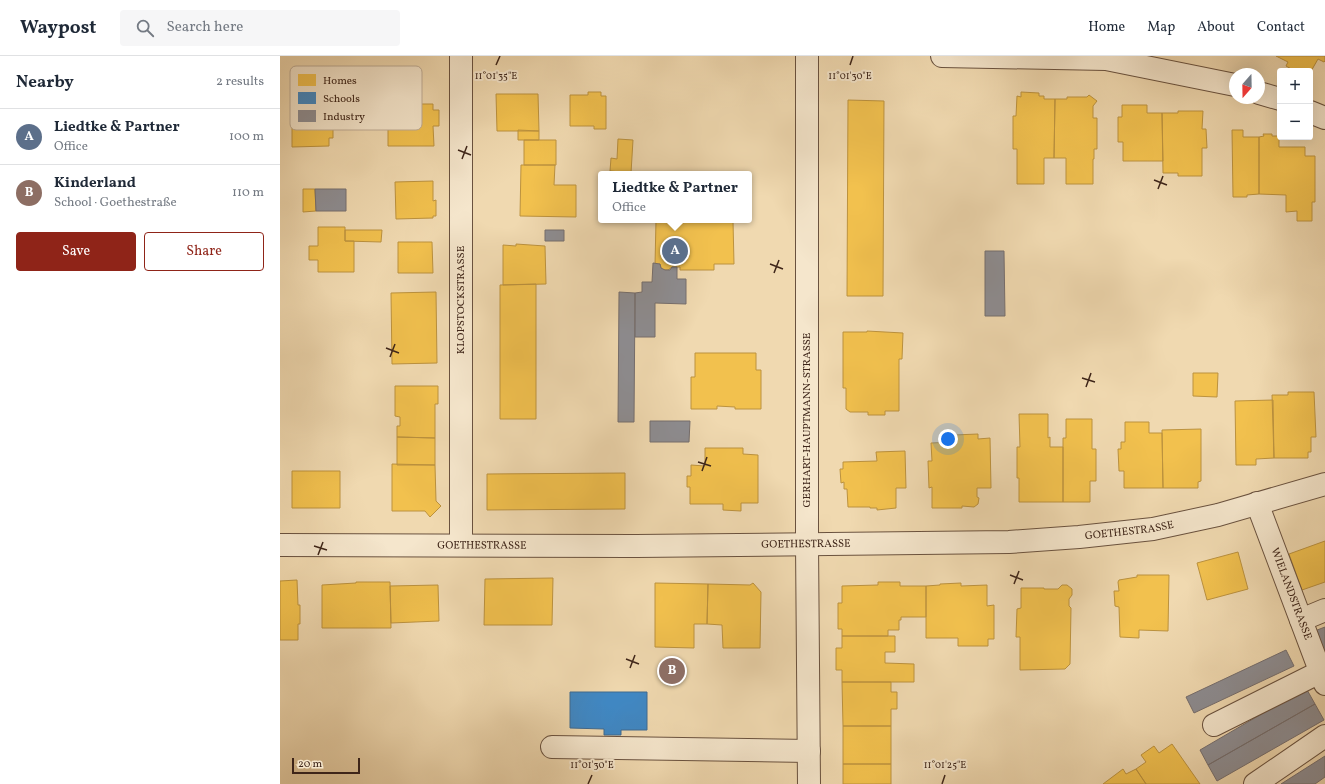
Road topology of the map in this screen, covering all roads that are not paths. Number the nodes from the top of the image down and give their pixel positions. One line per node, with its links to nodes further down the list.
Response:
1 (461, 56): 14 (street, KLOPSTOCKSTRASSE)
2 (807, 56): 12 (street, GERHART-HAUPTMANN-STRASSE)
3 (942, 56): 4 (street)
4 (1107, 58): 5 (street)
5 (1229, 84)
6 (1265, 95): 7 (street)
7 (1277, 98)
8 (1313, 113): 9 (street)
9 (1325, 118)
10 (1325, 484): 11 (street, GOETHESTRASSE)
11 (1258, 503): 12 (street, GOETHESTRASSE); 16 (street, WIELANDSTRASSE)
12 (807, 544): 14 (street, GOETHESTRASSE); 21 (street, GERHART-HAUPTMANN-STRASSE)
13 (280, 545): 14 (street, GOETHESTRASSE)
14 (461, 545)
15 (1325, 610): 16 (street)
16 (1301, 620): 17 (street, WIELANDSTRASSE)
17 (1323, 678): 18 (street)
18 (1214, 725)
19 (1325, 736): 23 (street)
20 (552, 747): 21 (street)
21 (809, 751): 22 (street, GERHART-HAUPTMANN-STRASSE)
22 (809, 784)
23 (1255, 784)

